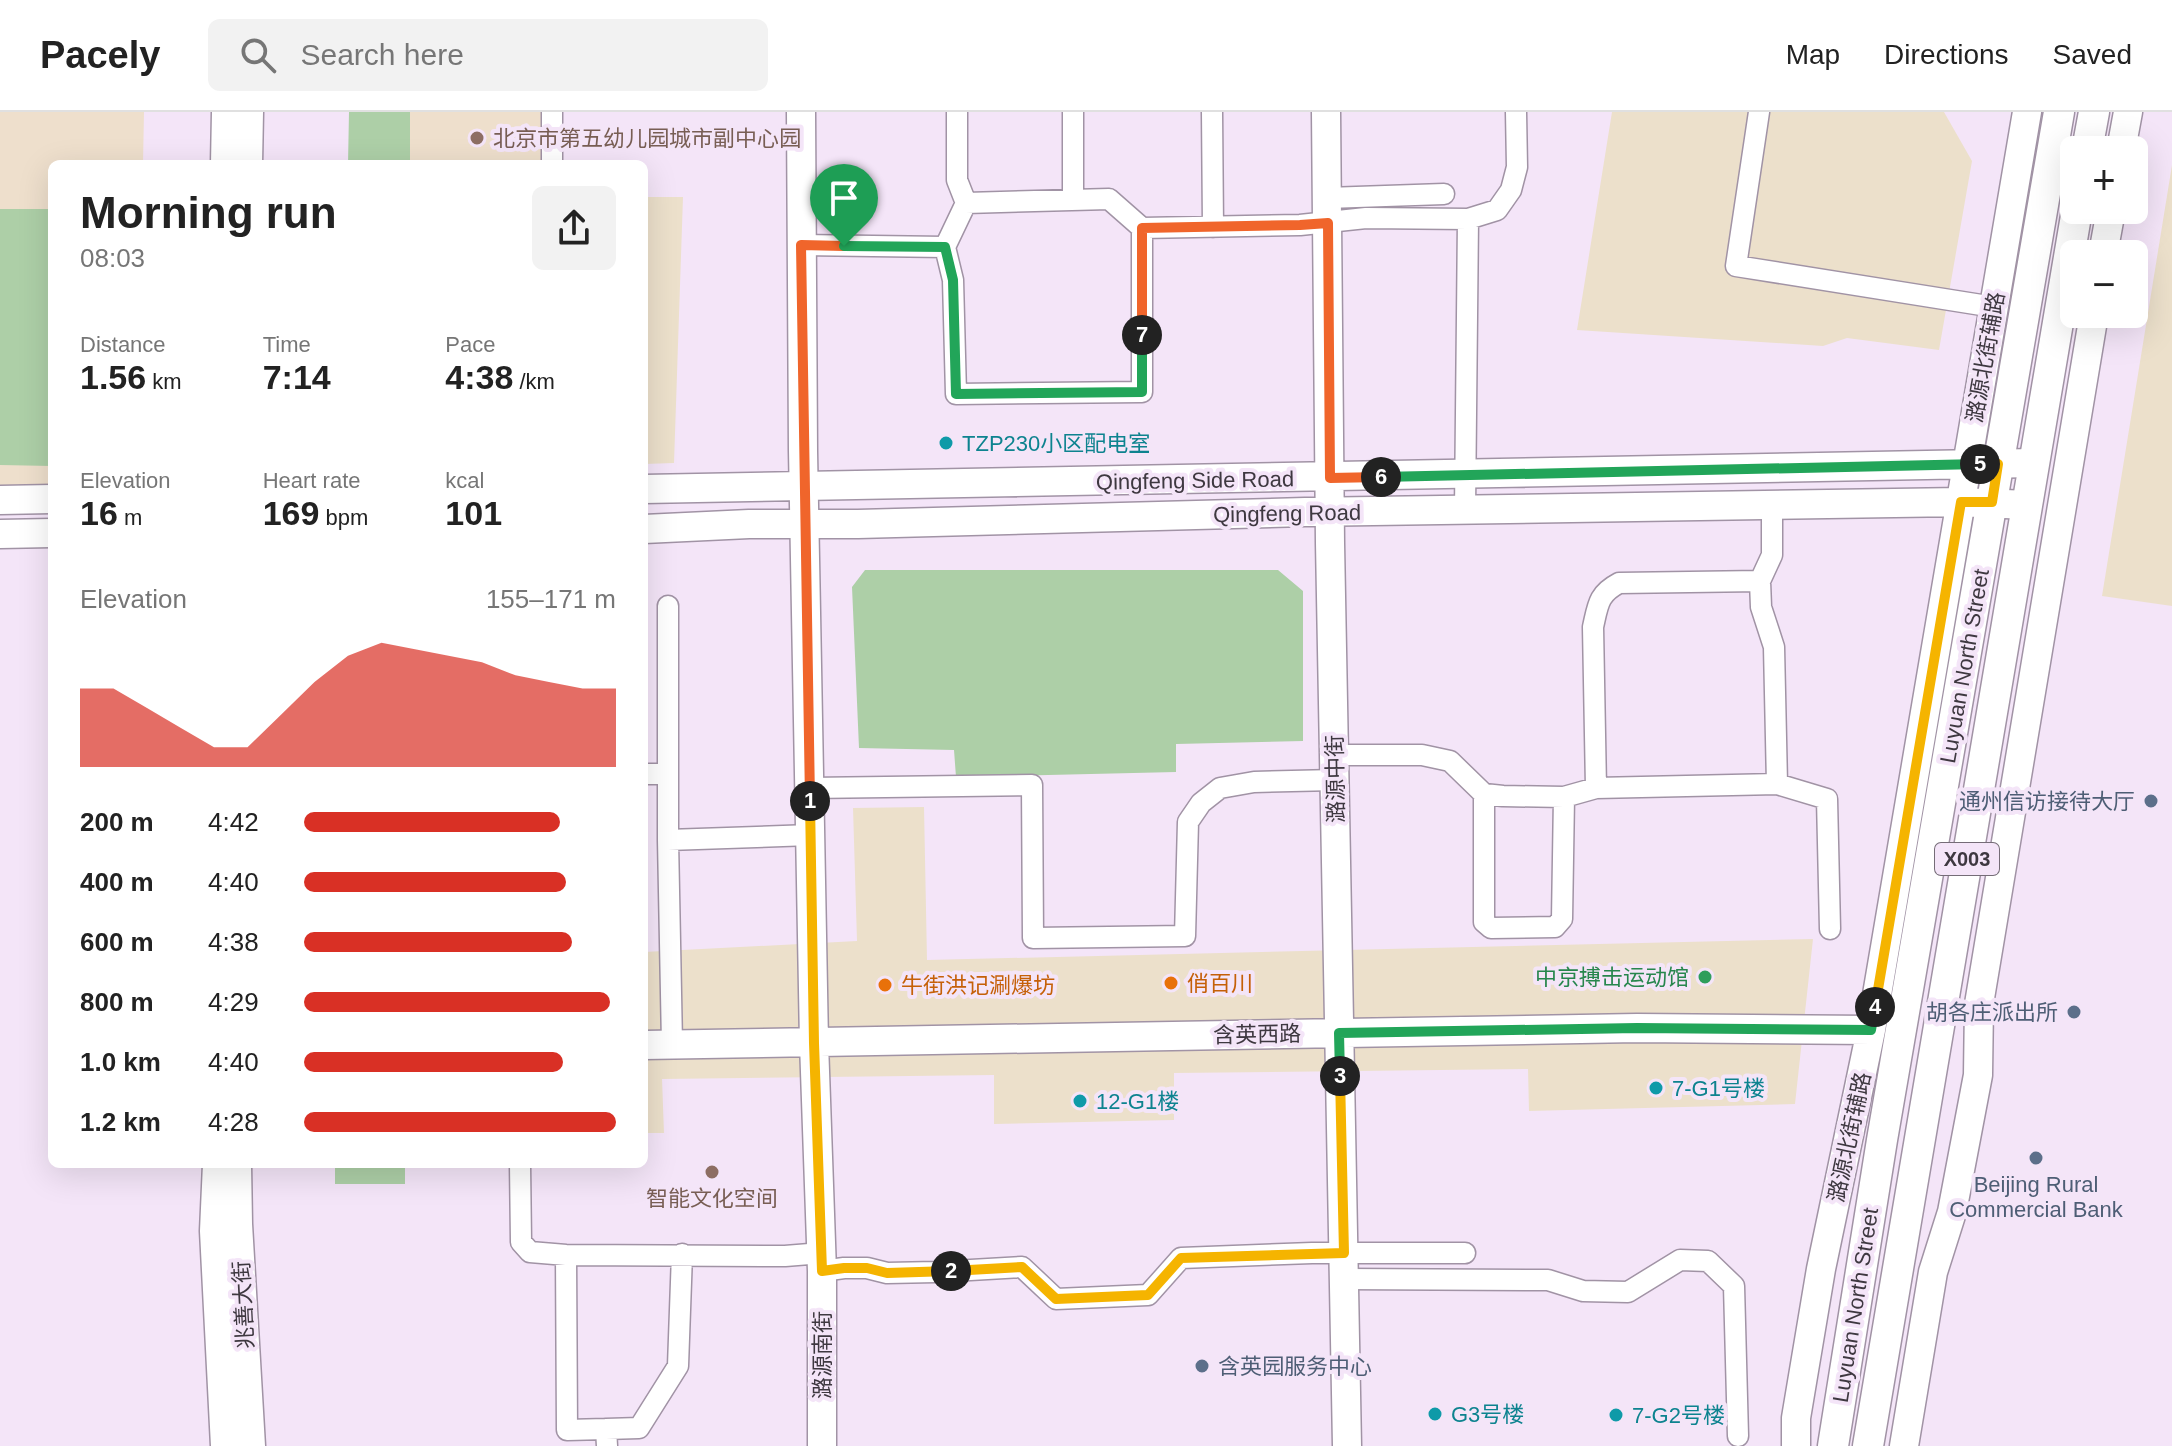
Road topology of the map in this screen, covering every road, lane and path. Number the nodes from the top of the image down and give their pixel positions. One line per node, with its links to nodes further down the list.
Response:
1 (226, 112): 17 (street)
2 (249, 112): 18 (street)
3 (552, 112): 19 (street)
4 (801, 112): 28 (street, 潞源南街)
5 (957, 112): 22 (street)
6 (1073, 112): 21 (street)
7 (1212, 112): 26 (street)
8 (1326, 112): 23 (street, 潞源中街)
9 (1516, 112): 24 (street)
10 (1759, 112): 30 (street)
11 (2027, 112): 30 (street, 潞源北街辅路)
12 (2059, 112): 33 (main road, Luyuan North Street / X003)
13 (2094, 112): 15 (main road)
14 (2128, 112): 16 (street)
15 (2090, 136)
16 (2124, 136)
17 (225, 160)
18 (248, 160)
19 (552, 160)
20 (1444, 194): 23 (street)
21 (1073, 200): 22 (street); 27 (street)
22 (966, 203): 29 (street)
23 (1328, 210): 24 (street); 26 (street); 36 (street, 潞源中街)
24 (1468, 219): 35 (street)
25 (2075, 224): 32 (main road, Luyuan North Street / X003)
26 (1213, 227): 27 (street)
27 (1142, 228): 29 (street)
28 (801, 245): 29 (street); 37 (street, 潞源南街)
29 (945, 247)
30 (1994, 307): 34 (street, 潞源北街辅路)
31 (2092, 328): 86 (street)
32 (2034, 463): 33 (street, Qingfeng Side Road); 44 (main road, Luyuan North Street / X003)
33 (1998, 464): 34 (street, Qingfeng Side Road); 42 (main road, Luyuan North Street / X003)
34 (1967, 465): 35 (street, Qingfeng Side Road); 41 (street, 潞源北街辅路)
35 (1467, 475): 36 (street, Qingfeng Side Road); 45 (street)
36 (1330, 478): 37 (street, Qingfeng Side Road); 46 (street, 潞源中街)
37 (804, 487): 38 (street, Qingfeng Side Road); 47 (street, 潞源南街)
38 (648, 489)
39 (48, 499): 40 (street)
40 (0, 500)
41 (1961, 502): 42 (street, Qingfeng Road); 43 (street, Qingfeng Road); 64 (street, 潞源北街辅路)
42 (1992, 502): 44 (street, Qingfeng Road); 84 (main road, Luyuan North Street / X003)
43 (1772, 504): 45 (street, Qingfeng Road); 51 (street)
44 (2027, 505): 85 (main road, Luyuan North Street / X003)
45 (1465, 510): 46 (street, Qingfeng Road)
46 (1330, 511): 47 (street, Qingfeng Road); 53 (street, 潞源中街)
47 (806, 525): 48 (street, Qingfeng Road); 57 (street, 潞源南街)
48 (648, 529)
49 (48, 533): 50 (street)
50 (0, 534)
51 (1760, 581): 56 (street); 58 (street)
52 (668, 606): 55 (street)
53 (1335, 768): 57 (street); 59 (street); 65 (street, 潞源中街)
54 (648, 774): 55 (street)
55 (668, 774): 62 (street)
56 (1777, 784): 58 (street); 63 (street)
57 (810, 788): 61 (street, 潞源南街)
58 (1596, 788): 60 (street)
59 (1484, 794): 60 (street); 60 (street)
60 (1564, 797)
61 (811, 835): 62 (street); 66 (street, 潞源南街)
62 (668, 840): 67 (street)
63 (1830, 929)
64 (1871, 1030): 65 (street, 含英西路); 83 (street, 潞源北街辅路)
65 (1339, 1033): 66 (street, 含英西路); 76 (street, 潞源中街)
66 (814, 1043): 67 (street, 含英西路); 75 (street, 潞源南街)
67 (672, 1044): 68 (street, 含英西路)
68 (648, 1045)
69 (217, 1168): 79 (street, 兆善大街)
70 (237, 1168): 80 (street, 兆善大街)
71 (520, 1168): 74 (street)
72 (1465, 1253): 76 (street)
73 (682, 1254): 74 (street); 75 (street); 78 (street)
74 (566, 1255): 78 (street)
75 (822, 1262): 76 (street); 81 (street, 潞源南街)
76 (1344, 1266): 77 (street); 82 (street, 潞源中街)
77 (1738, 1436)
78 (606, 1437)
79 (225, 1446)
80 (251, 1446)
81 (822, 1446)
82 (1347, 1446)
83 (1796, 1446)
84 (1833, 1446)
85 (1868, 1446)
86 (1904, 1446)

